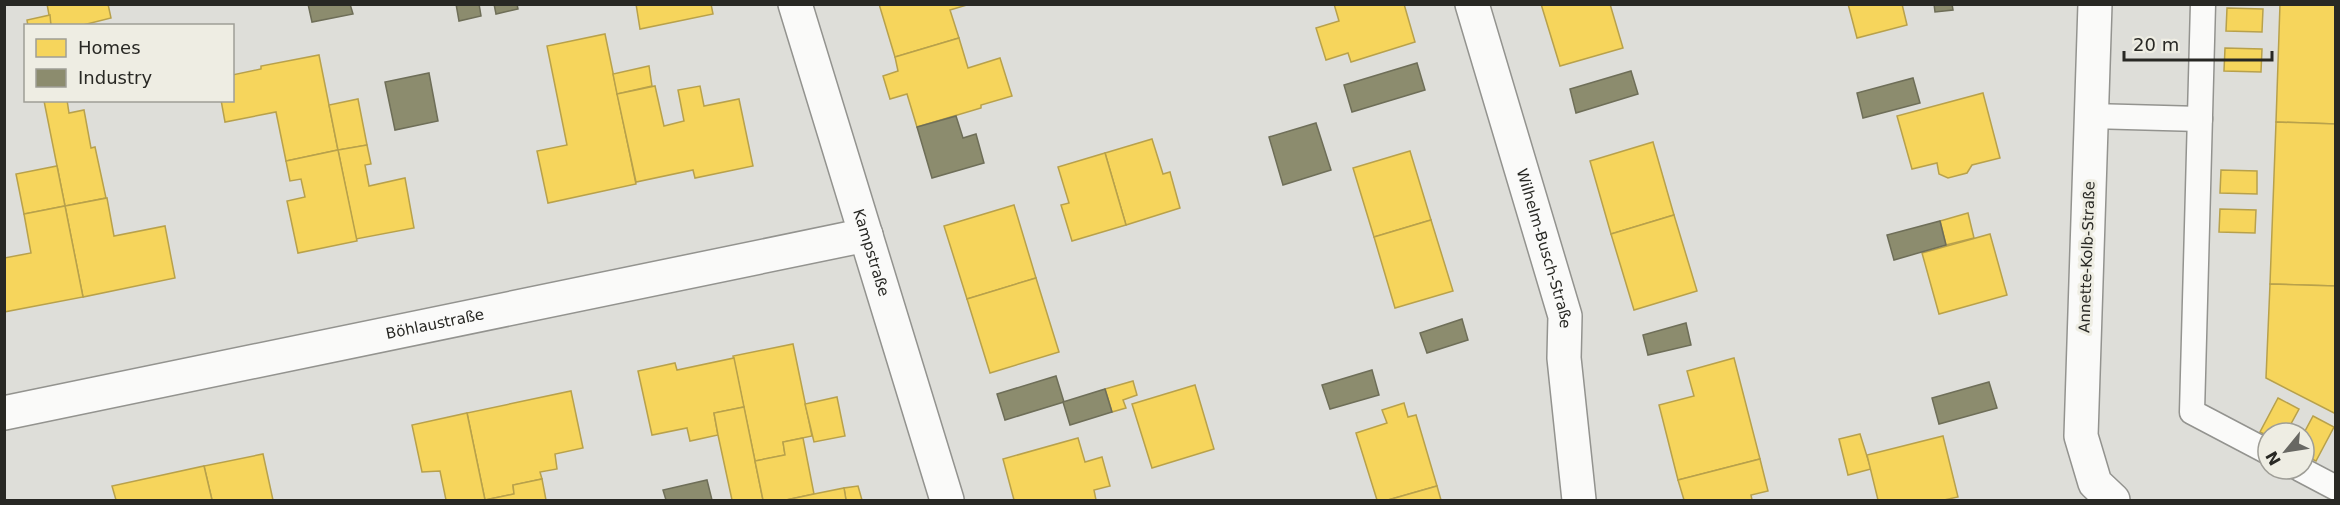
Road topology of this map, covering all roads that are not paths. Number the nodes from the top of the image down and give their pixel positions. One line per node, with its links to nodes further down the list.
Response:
1 (795, 4): 7 (street, Kampstraße)
2 (1472, 4): 13 (street, Wilhelm-Busch-Straße)
3 (2095, 4): 5 (street, Annette-Kolb-Straße)
4 (2203, 4): 6 (lane)
5 (2091, 116): 6 (lane); 14 (street, Annette-Kolb-Straße)
6 (2200, 119): 9 (lane)
7 (866, 235): 8 (street, Böhlaustraße); 12 (street, Kampstraße)
8 (4, 413)
9 (2256, 446)
10 (2316, 477): 11 (lane)
11 (2336, 488)
12 (947, 501)
13 (1579, 501)
14 (2113, 501)

